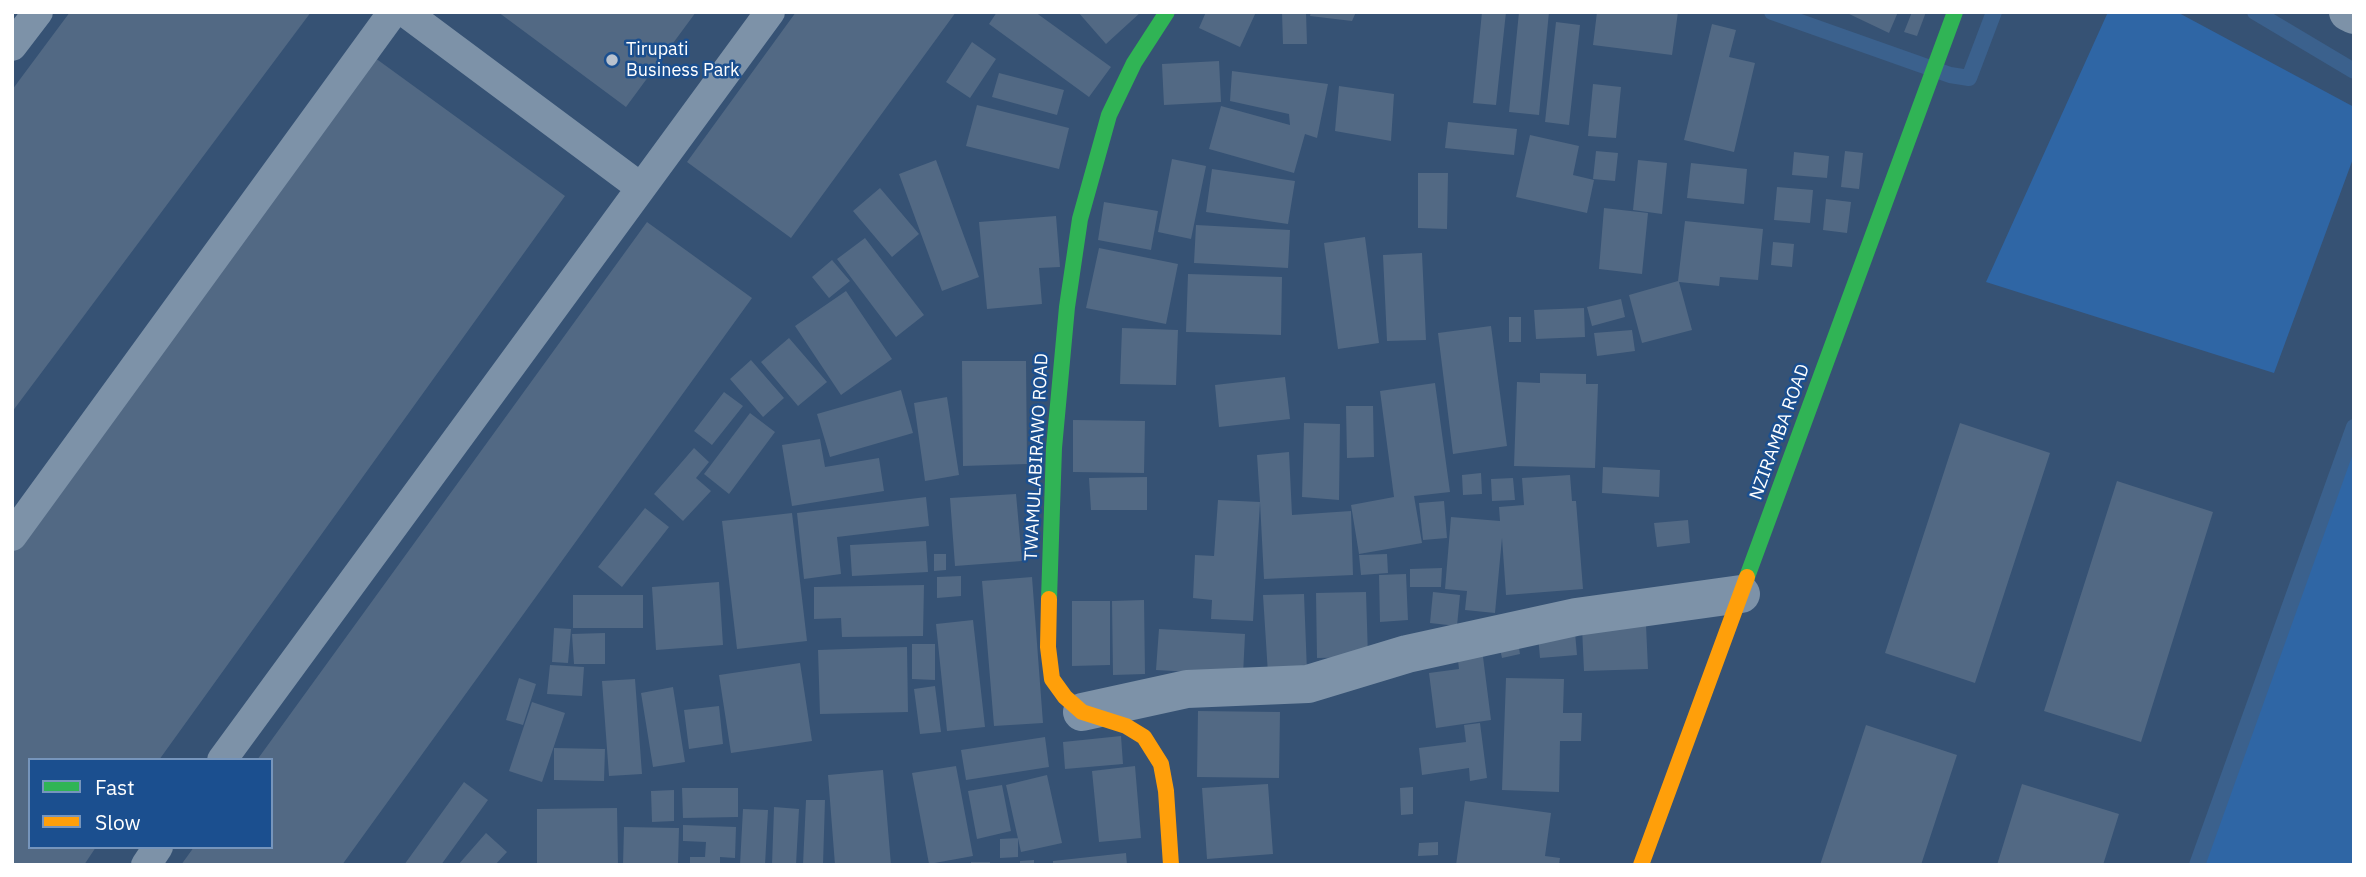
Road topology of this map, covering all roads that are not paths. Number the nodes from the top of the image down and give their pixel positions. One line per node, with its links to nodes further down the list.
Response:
1 (38, 12): 9 (lane)
2 (393, 12): 11 (lane)
3 (405, 12): 10 (lane)
4 (770, 12): 10 (lane)
5 (1167, 12): 13 (street, TWAMULABIRAWO ROAD)
6 (1955, 12): 12 (street, NZIRAMBA ROAD)
7 (2348, 12): 8 (street)
8 (2354, 15)
9 (12, 46)
10 (640, 187): 14 (lane)
11 (12, 536)
12 (1741, 594): 13 (street); 18 (street, NZIRAMBA ROAD)
13 (1082, 712): 17 (street, TWAMULABIRAWO ROAD)
14 (223, 758)
15 (158, 849): 16 (lane)
16 (146, 865)
17 (1171, 865)
18 (1641, 865)

